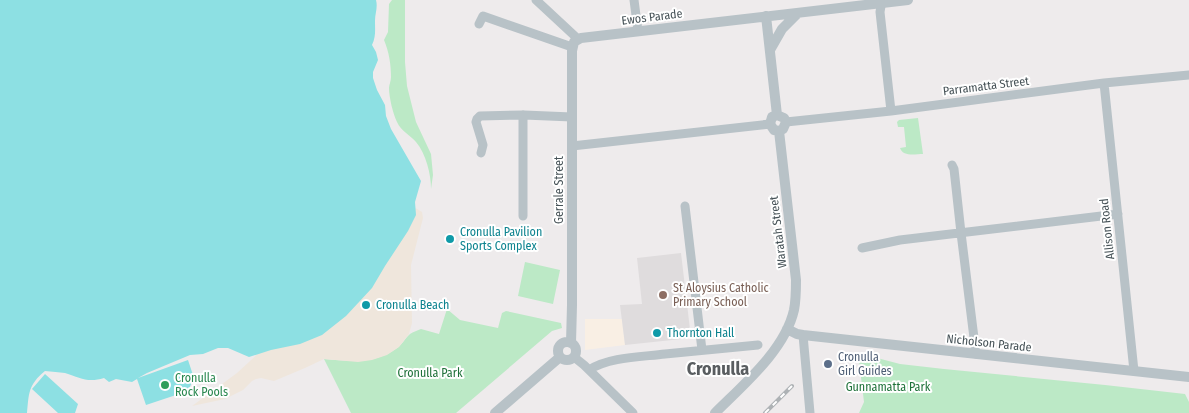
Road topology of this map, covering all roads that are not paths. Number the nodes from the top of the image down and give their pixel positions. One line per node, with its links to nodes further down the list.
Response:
1 (536, 0): 9 (street)
2 (634, 0): 8 (street)
3 (908, 0): 4 (street, Ewos Parade)
4 (881, 2): 5 (street, Ewos Parade); 13 (street)
5 (797, 14): 6 (street, Ewos Parade); 10 (street)
6 (766, 16): 8 (street, Ewos Parade); 10 (street)
7 (479, 24): 9 (street)
8 (638, 31): 9 (street, Ewos Parade)
9 (575, 43): 16 (street, Gerrale Street)
10 (770, 50): 15 (street)
11 (1189, 75): 12 (street, Parramatta Street)
12 (1104, 84): 13 (street, Parramatta Street); 24 (street, Allison Road)
13 (891, 111): 17 (street, Parramatta Street)
14 (523, 115): 16 (street); 21 (street); 25 (street)
15 (777, 115): 17 (street); 18 (street)
16 (572, 117): 20 (street, Gerrale Street)
17 (786, 122): 19 (street)
18 (770, 124): 19 (street); 20 (street)
19 (779, 131): 28 (street, Waratah Street)
20 (572, 146): 30 (street, Gerrale Street)
21 (481, 153)
22 (952, 165): 26 (street)
23 (685, 206): 32 (street)
24 (1118, 214): 26 (street); 37 (street, Allison Road)
25 (523, 216)
26 (961, 233): 27 (street); 33 (street)
27 (862, 248)
28 (787, 329): 29 (street, Nicholson Parade); 41 (street, Waratah Street)
29 (803, 335): 33 (street, Nicholson Parade); 42 (street)
30 (571, 343): 34 (street); 35 (street)
31 (758, 345): 32 (street)
32 (702, 350): 36 (street)
33 (976, 354): 37 (street, Nicholson Parade)
34 (574, 357): 35 (street); 36 (street)
35 (560, 358): 39 (street)
36 (589, 370): 40 (street)
37 (1134, 371): 38 (street, Nicholson Parade)
38 (1189, 377)
39 (495, 413)
40 (633, 413)
41 (715, 413)
42 (810, 413)

